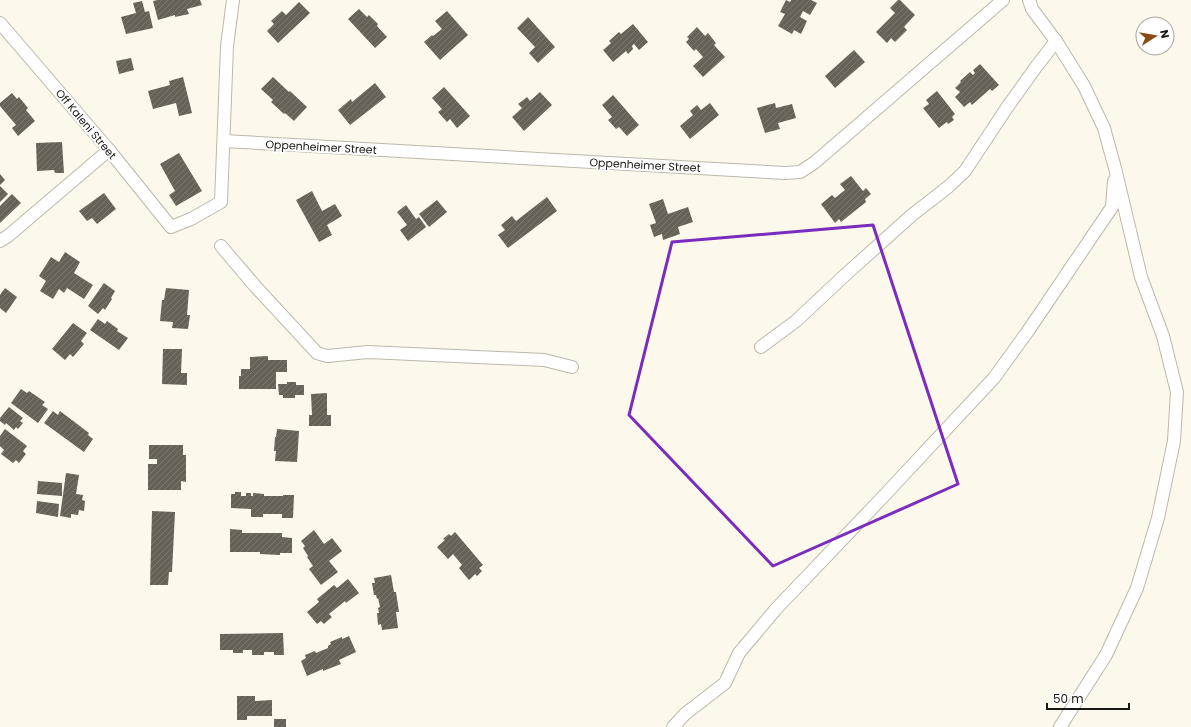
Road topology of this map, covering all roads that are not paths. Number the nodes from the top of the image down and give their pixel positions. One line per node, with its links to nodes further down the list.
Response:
1 (233, 0): 6 (street)
2 (1003, 0): 6 (street, Oppenheimer Street)
3 (1029, 0): 5 (street)
4 (0, 23): 7 (street, Off Kaleni Street)
5 (1056, 41): 8 (street); 11 (street)
6 (224, 141): 7 (street, Off Kaleni Street)
7 (109, 150): 9 (street)
8 (1115, 168): 13 (street); 14 (street)
9 (0, 241)
10 (221, 246): 12 (street)
11 (761, 347)
12 (572, 367)
13 (673, 727)
14 (1060, 727)

